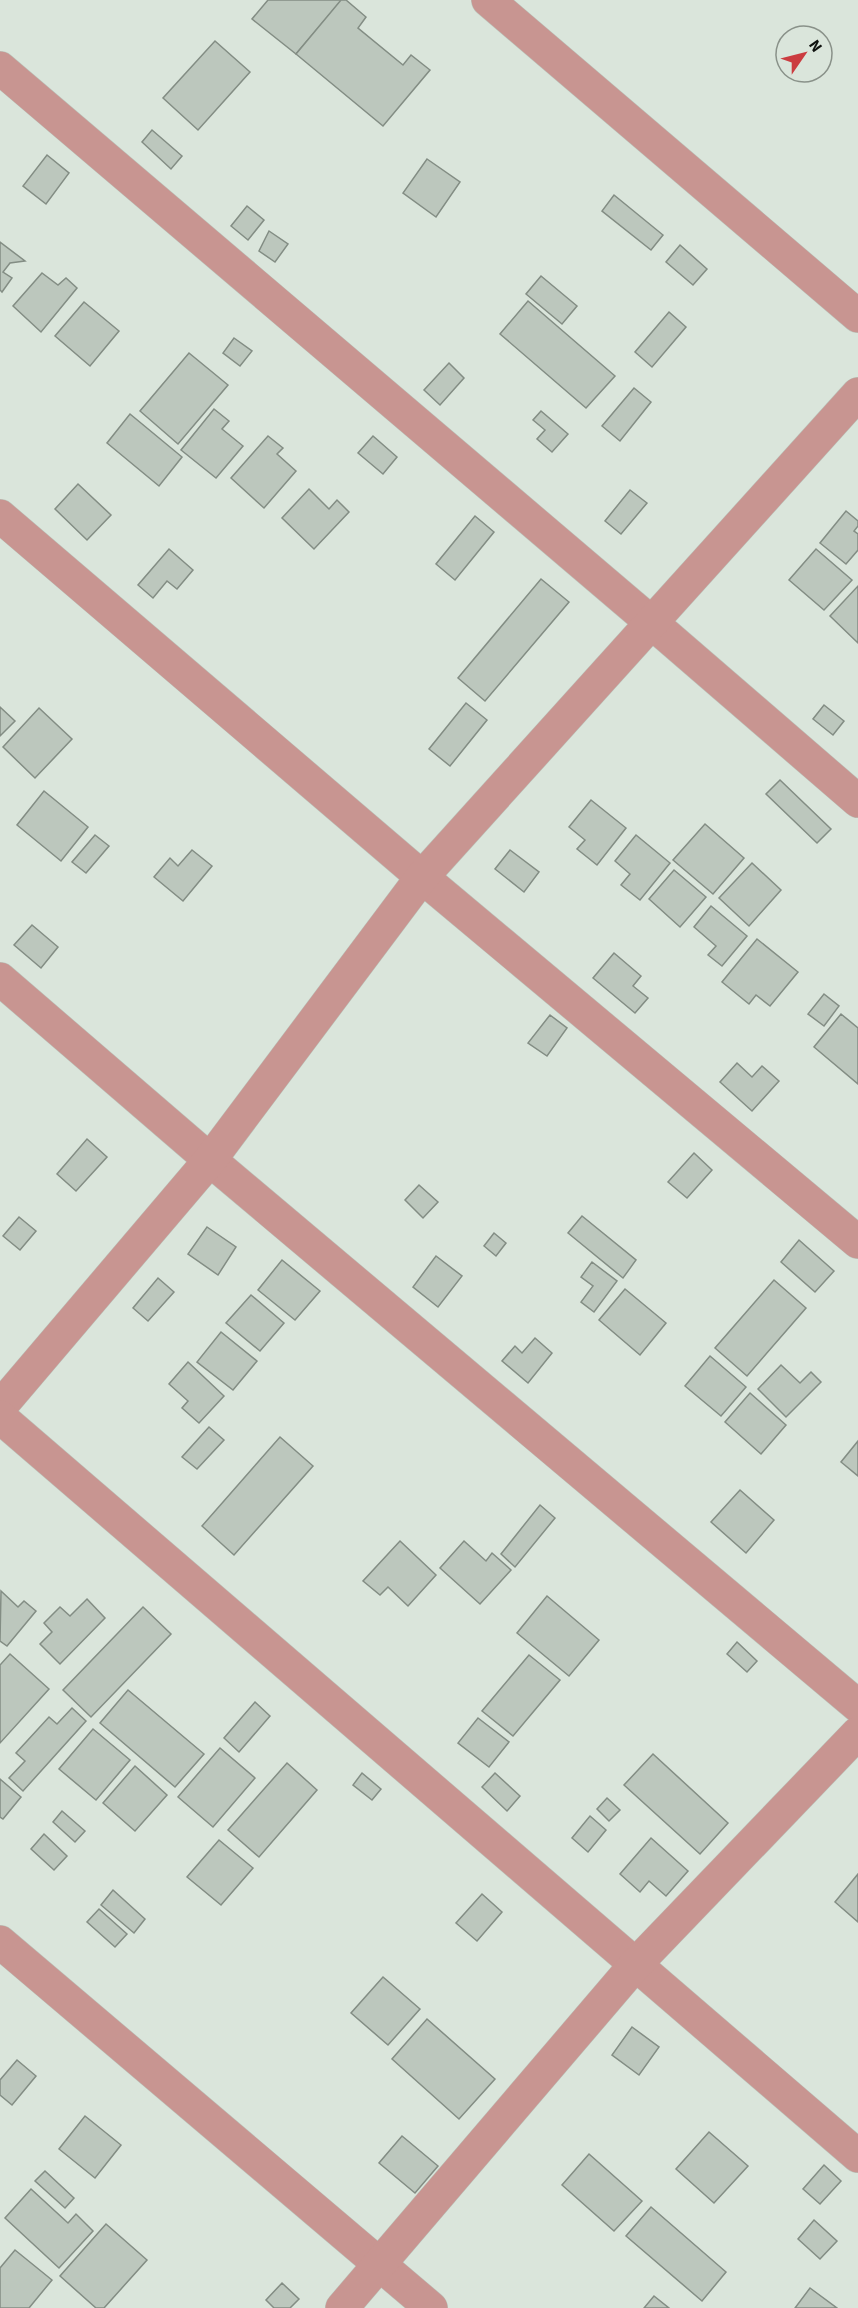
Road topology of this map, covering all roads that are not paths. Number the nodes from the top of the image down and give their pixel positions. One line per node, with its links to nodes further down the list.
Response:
1 (488, 0): 3 (street)
2 (0, 68): 6 (street)
3 (858, 316)
4 (858, 394): 6 (street)
5 (0, 516): 8 (street)
6 (652, 623): 7 (street); 8 (street)
7 (858, 801)
8 (422, 877): 10 (street); 11 (street)
9 (0, 979): 10 (street)
10 (210, 1160): 12 (street); 14 (street)
11 (858, 1242)
12 (0, 1407)
13 (0, 1417): 17 (street)
14 (858, 1706)
15 (858, 1733): 17 (street)
16 (0, 1942): 19 (street)
17 (635, 1965): 18 (street); 19 (street)
18 (858, 2156)
19 (379, 2264): 20 (street); 21 (street)
20 (342, 2308)
21 (431, 2308)

